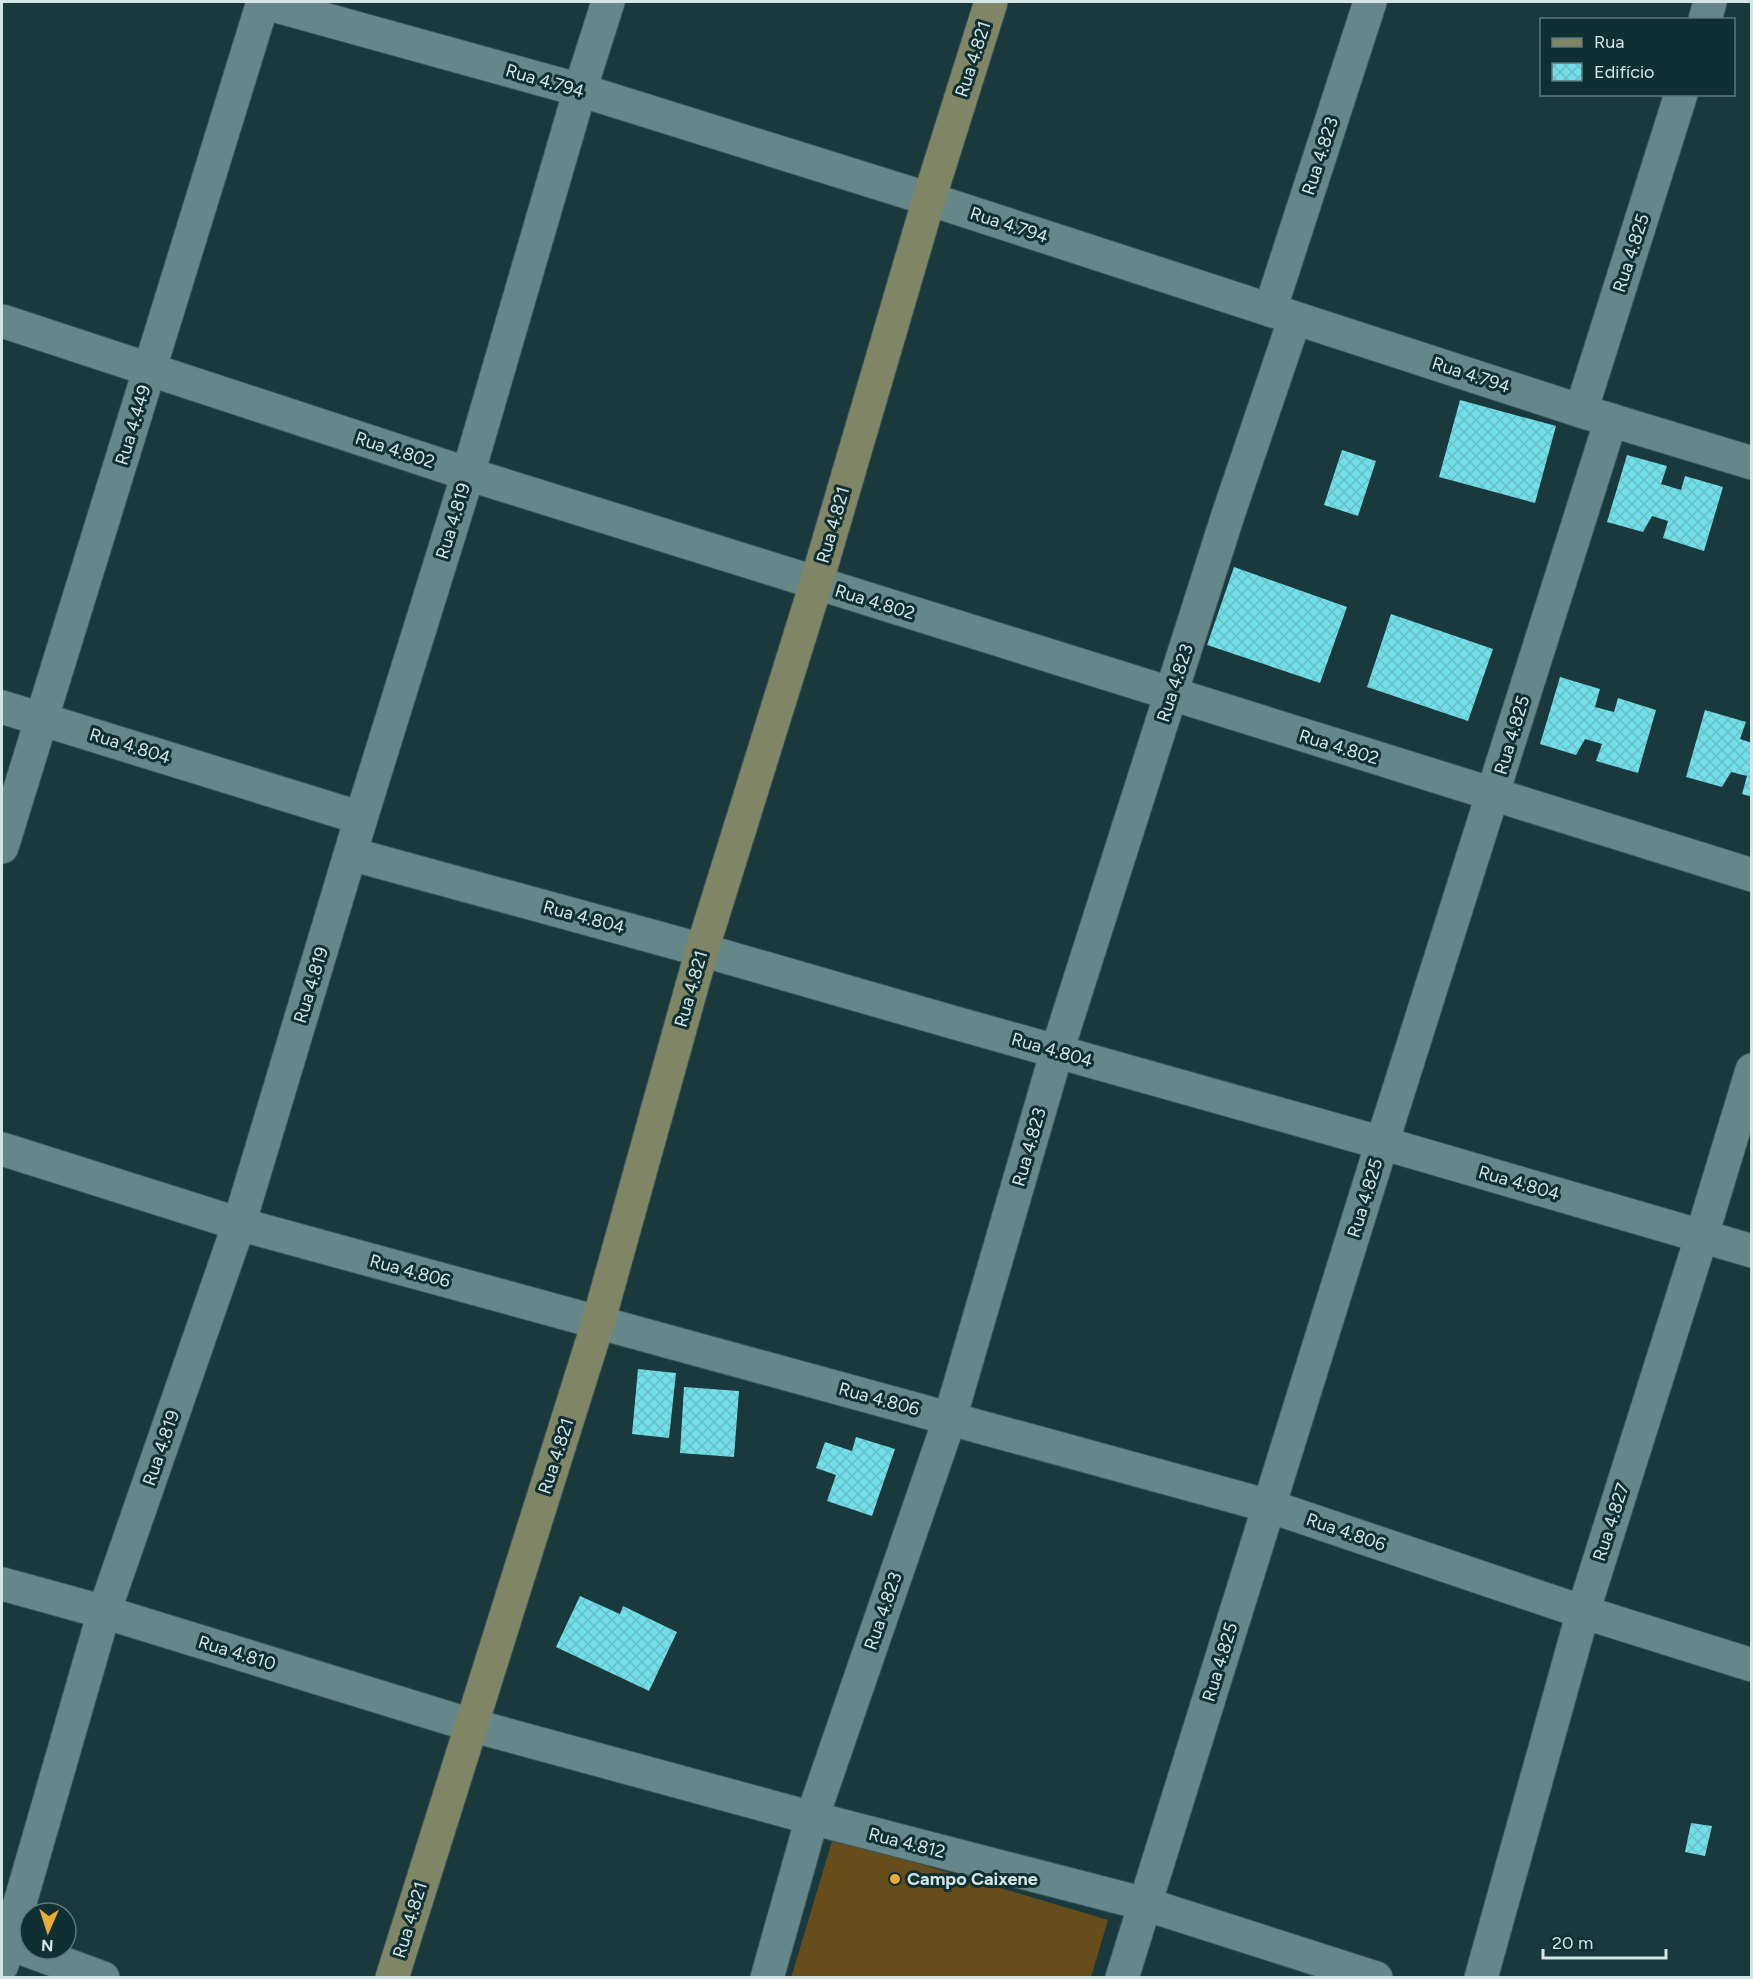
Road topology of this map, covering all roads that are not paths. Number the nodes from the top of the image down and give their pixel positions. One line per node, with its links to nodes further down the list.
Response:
1 (263, 2): 7 (street, Rua 4.794); 12 (street, Rua 4.449)
2 (608, 2): 7 (street, Rua 4.819)
3 (991, 2): 9 (street, Rua 4.821)
4 (1370, 2): 10 (street, Rua 4.823)
5 (1710, 2): 6 (street)
6 (1706, 18)
7 (580, 90): 9 (street, Rua 4.794); 15 (street, Rua 4.819)
8 (1680, 96): 13 (street, Rua 4.825)
9 (928, 198): 10 (street, Rua 4.794); 16 (street, Rua 4.821)
10 (1282, 314): 13 (street, Rua 4.794); 17 (street, Rua 4.823)
11 (2, 321): 12 (street, Rua 4.802)
12 (151, 369): 15 (street, Rua 4.802); 19 (street, Rua 4.449)
13 (1596, 415): 14 (street, Rua 4.794); 20 (street, Rua 4.825)
14 (1752, 463)
15 (468, 474): 16 (street, Rua 4.802); 21 (street, Rua 4.819)
16 (816, 584): 17 (street, Rua 4.802); 25 (street, Rua 4.821)
17 (1171, 695): 20 (street, Rua 4.802); 26 (street, Rua 4.823)
18 (2, 707): 19 (street, Rua 4.804)
19 (42, 719): 21 (street, Rua 4.804); 22 (street, Rua 4.449)
20 (1494, 794): 24 (street, Rua 4.802); 28 (street, Rua 4.825)
21 (361, 818): 23 (street, Rua 4.819)
22 (2, 847)
23 (351, 854): 25 (street, Rua 4.804); 30 (street, Rua 4.819)
24 (1752, 875)
25 (702, 950): 26 (street, Rua 4.804); 33 (street, Rua 4.821)
26 (1057, 1051): 28 (street, Rua 4.804); 34 (street, Rua 4.823)
27 (1752, 1070): 31 (street, Rua 4.827)
28 (1382, 1143): 31 (street, Rua 4.804); 35 (street, Rua 4.825)
29 (2, 1149): 30 (street, Rua 4.806)
30 (239, 1224): 33 (street, Rua 4.806); 37 (street, Rua 4.819)
31 (1702, 1235): 32 (street, Rua 4.804); 38 (street, Rua 4.827)
32 (1752, 1251)
33 (598, 1323): 34 (street, Rua 4.806); 40 (street, Rua 4.821)
34 (950, 1418): 35 (street, Rua 4.806); 41 (street, Rua 4.823)
35 (1269, 1506): 38 (street, Rua 4.806); 42 (street, Rua 4.825)
36 (2, 1584): 37 (street, Rua 4.810)
37 (104, 1612): 40 (street, Rua 4.810); 43 (street, Rua 4.819)
38 (1583, 1612): 39 (street, Rua 4.806); 49 (street, Rua 4.827)
39 (1752, 1665)
40 (471, 1725): 41 (street, Rua 4.812); 45 (street, Rua 4.821)
41 (812, 1818): 42 (street, Rua 4.812); 46 (street, Rua 4.823)
42 (1145, 1904): 47 (street, Rua 4.825); 48 (street, Rua 4.812)
43 (4, 1950): 44 (street)
44 (103, 1977)
45 (392, 1977)
46 (767, 1977)
47 (1122, 1977)
48 (1376, 1977)
49 (1481, 1977)

